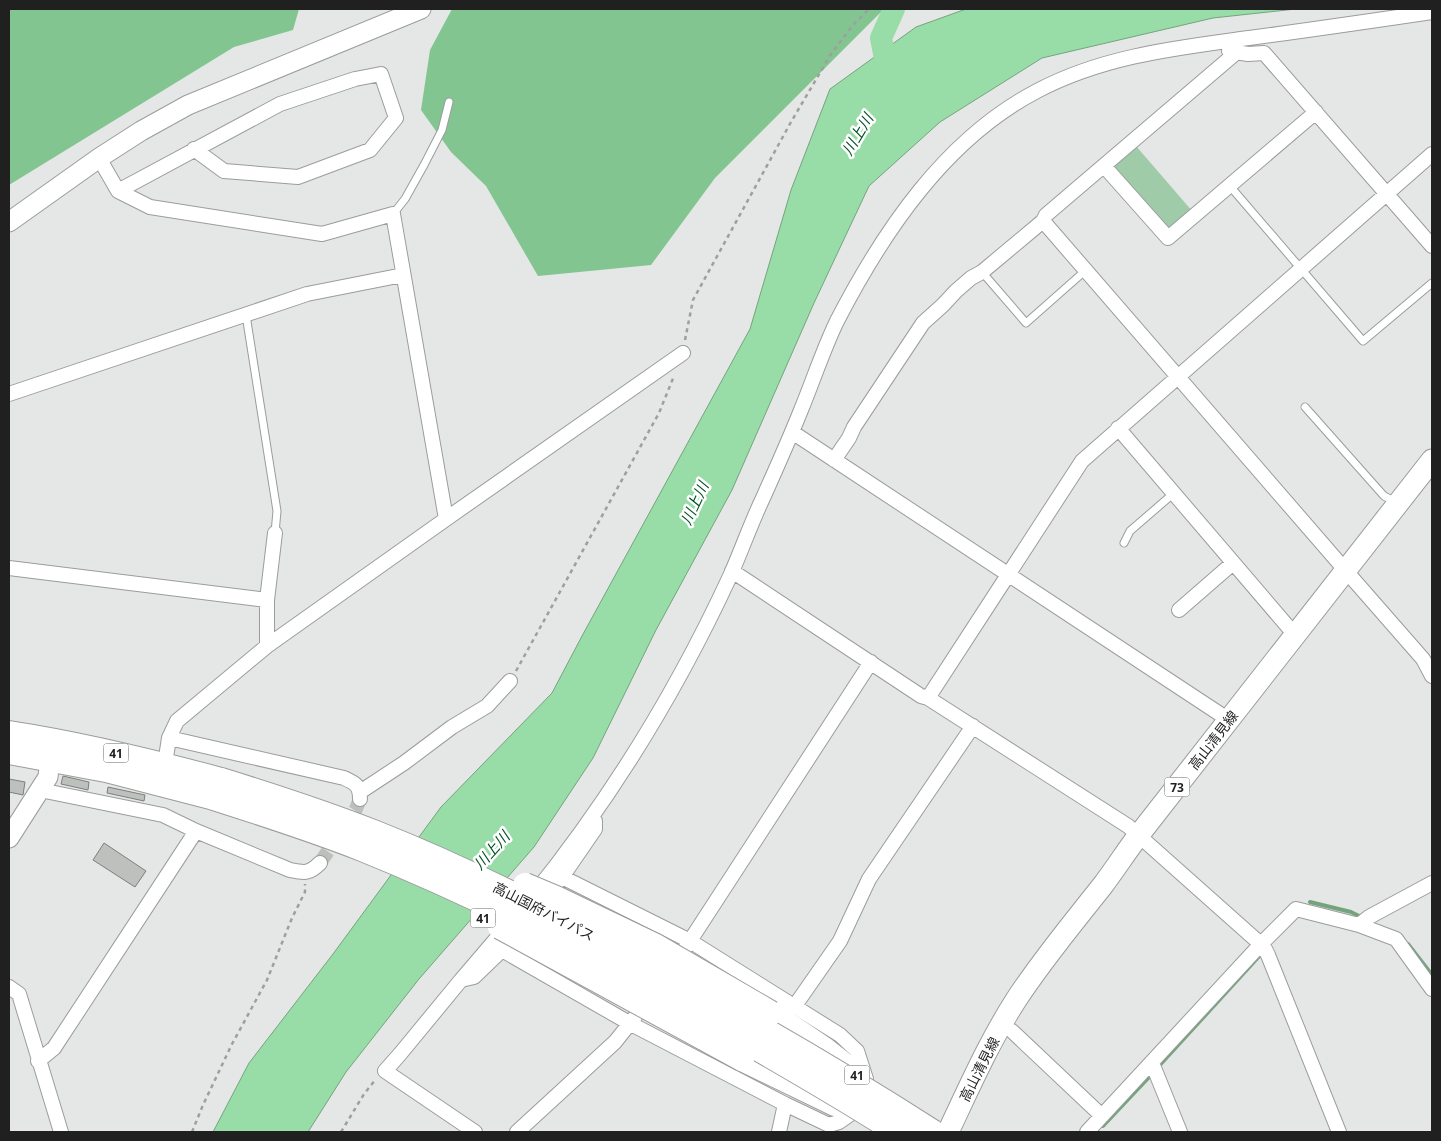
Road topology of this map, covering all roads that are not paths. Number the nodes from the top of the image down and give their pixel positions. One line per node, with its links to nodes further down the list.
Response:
1 (421, 9): 9 (street)
2 (1432, 12): 3 (street)
3 (1201, 45): 4 (street); 29 (street)
4 (1237, 52): 6 (street); 10 (street)
5 (450, 102): 14 (lane)
6 (1316, 112): 11 (street); 13 (street)
7 (194, 149): 7 (street); 12 (street)
8 (1432, 154): 13 (street)
9 (99, 158): 12 (street); 16 (street)
10 (1104, 166): 11 (street); 15 (street)
11 (1229, 185): 18 (lane)
12 (118, 191): 14 (street)
13 (1386, 194): 17 (street); 18 (street)
14 (393, 214): 21 (street)
15 (1043, 221): 19 (street); 20 (street)
16 (9, 222)
17 (1432, 246)
18 (1301, 268): 22 (lane); 25 (street)
19 (1086, 270): 20 (lane); 25 (street)
20 (982, 272): 30 (street)
21 (403, 275): 23 (street); 34 (street)
22 (1432, 283)
23 (246, 315): 26 (street); 35 (lane)
24 (683, 353): 34 (street)
25 (1177, 376): 28 (street); 40 (street)
26 (9, 394)
27 (1305, 407): 33 (lane)
28 (1118, 428): 32 (street); 41 (street)
29 (792, 432): 30 (street); 39 (street)
30 (834, 460): 41 (street)
31 (1432, 460): 33 (main road, 高山清見線 / 73)
32 (1174, 493): 36 (lane); 37 (street)
33 (1398, 504): 40 (main road, 高山清見線 / 73)
34 (446, 518): 45 (street)
35 (275, 533): 42 (street)
36 (1124, 544)
37 (1233, 563): 43 (street); 44 (street)
38 (9, 568): 42 (street)
39 (732, 571): 47 (street); 60 (street)
40 (1346, 571): 44 (main road, 高山清見線 / 73); 46 (street)
41 (1008, 574): 50 (street); 51 (street)
42 (268, 600): 45 (street)
43 (1179, 610)
44 (1294, 635): 51 (main road, 高山清見線 / 73)
45 (267, 646): 54 (street)
46 (1428, 656): 48 (street)
47 (871, 662): 50 (street); 70 (street)
48 (1432, 676)
49 (510, 681): 54 (street)
50 (928, 698): 52 (street)
51 (1229, 720): 63 (main road, 高山清見線 / 73)
52 (973, 726): 63 (street); 76 (street)
53 (9, 733): 57 (highway, 高山国府バイパス / 41)
54 (169, 738): 57 (street)
55 (9, 752): 56 (highway, 高山国府バイパス / 41)
56 (50, 759): 58 (highway, 高山国府バイパス / 41); 59 (street)
57 (165, 764): 58 (highway, 高山国府バイパス / 41)
58 (217, 789): 62 (highway, 高山国府バイパス / 41, bridge); 68 (highway, 高山国府バイパス / 41, bridge); 83 (highway, 41, bridge)
59 (40, 790): 61 (street); 64 (street)
60 (593, 816): 66 (street); 73 (street)
61 (196, 831): 65 (street); 79 (street)
62 (377, 834): 68 (highway, 高山国府バイパス / 41, bridge); 81 (highway, 41, bridge)
63 (1138, 836): 71 (street); 92 (main road, 高山清見線 / 73)
64 (9, 838)
65 (320, 863)
66 (562, 877): 70 (street); 72 (street)
67 (1432, 882): 69 (street)
68 (543, 920): 90 (highway, 高山国府バイパス / 41, bridge); 91 (highway, 高山国府バイパス / 41, bridge)
69 (1363, 921): 71 (street); 75 (street)
70 (690, 941): 76 (street); 77 (street)
71 (1264, 949): 80 (street); 95 (street)
72 (502, 950): 73 (street); 77 (street)
73 (461, 980): 86 (street)
74 (9, 987): 79 (street)
75 (1432, 989)
76 (794, 1006): 81 (street)
77 (631, 1024): 82 (street); 87 (street)
78 (1012, 1031): 84 (street)
79 (38, 1061): 85 (street)
80 (1154, 1068): 84 (street); 94 (street)
81 (866, 1082): 92 (highway, 41)
82 (785, 1104): 83 (street); 88 (street)
83 (852, 1112): 89 (highway, 41)
84 (1102, 1116): 93 (street)
85 (61, 1132)
86 (475, 1132)
87 (517, 1132)
88 (780, 1132)
89 (884, 1132)
90 (898, 1132)
91 (933, 1132)
92 (946, 1132)
93 (1087, 1132)
94 (1180, 1132)
95 (1339, 1132)

